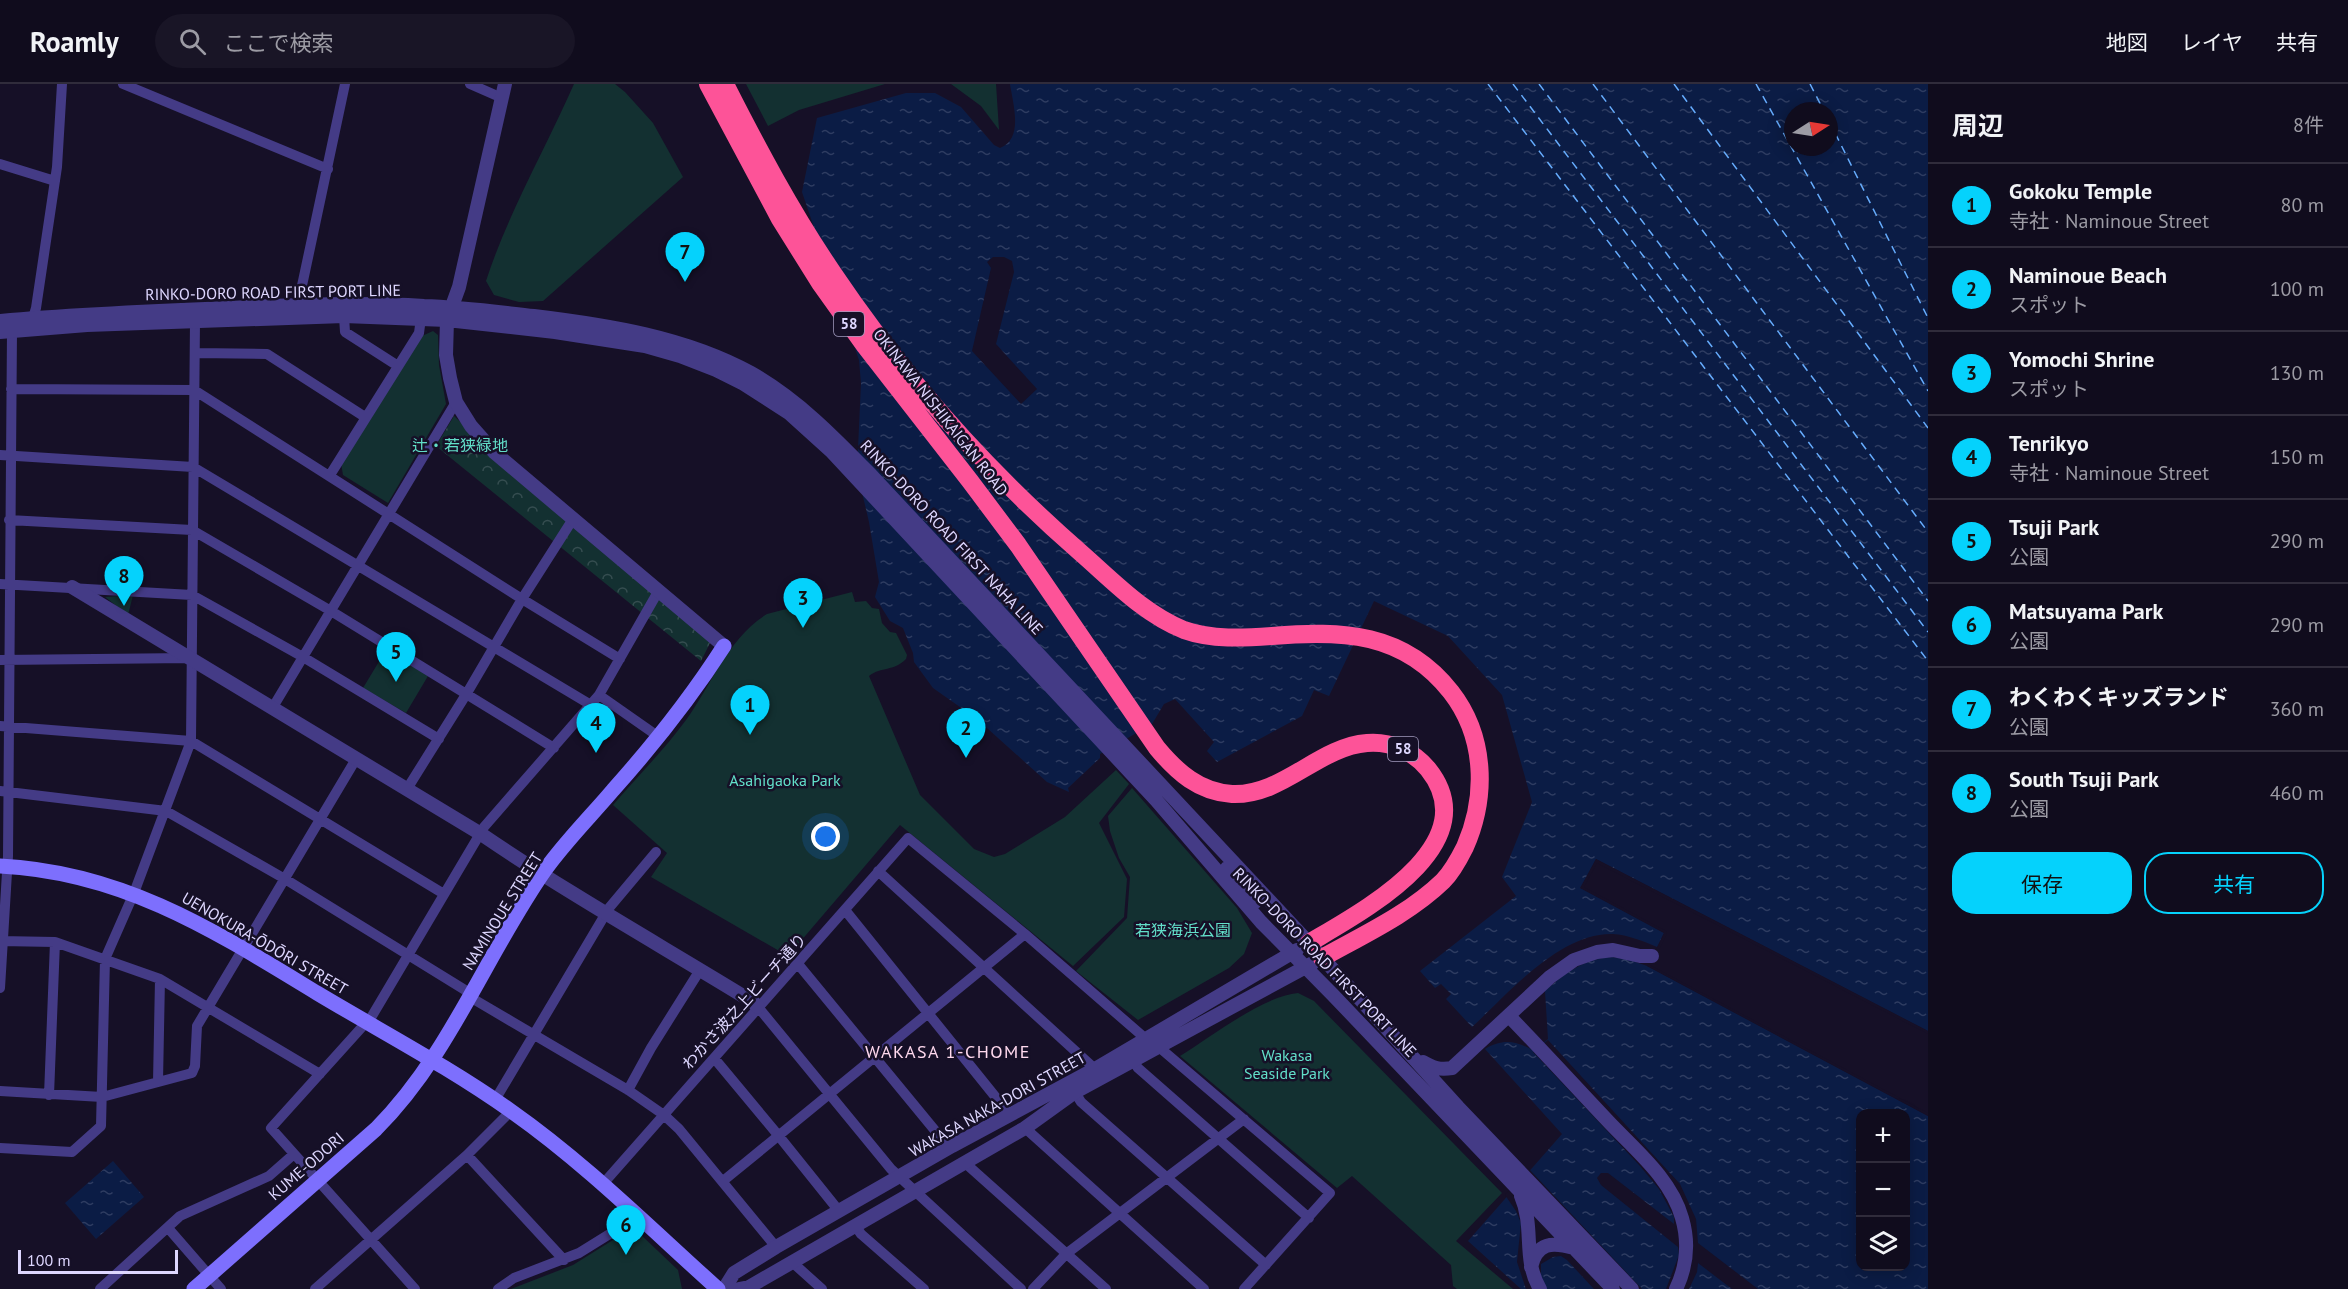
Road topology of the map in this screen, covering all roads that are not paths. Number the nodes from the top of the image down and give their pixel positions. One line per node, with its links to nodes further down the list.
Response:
1 (62, 84): 11 (street)
2 (123, 84): 10 (street)
3 (345, 84): 10 (street)
4 (471, 84): 8 (street)
5 (505, 84): 8 (street)
6 (708, 84): 75 (highway, OKINAWA NISHIKAIGAN ROAD / 58)
7 (725, 84): 79 (highway, OKINAWA NISHIKAIGAN ROAD / 58)
8 (502, 98): 13 (street)
9 (0, 164): 11 (street)
10 (328, 169): 12 (street)
11 (55, 181): 15 (street)
12 (300, 311): 13 (street, RINKO-DORO ROAD FIRST PORT LINE); 14 (street, RINKO-DORO ROAD FIRST PORT LINE); 15 (street, RINKO-DORO ROAD FIRST PORT LINE); 18 (street, RINKO-DORO ROAD FIRST PORT LINE)
13 (449, 314): 16 (street, RINKO-DORO ROAD FIRST PORT LINE); 21 (street, RINKO-DORO ROAD FIRST PORT LINE); 25 (street)
14 (344, 316): 16 (street, RINKO-DORO ROAD FIRST PORT LINE); 22 (street)
15 (33, 318): 17 (street, RINKO-DORO ROAD FIRST PORT LINE); 19 (street)
16 (421, 318): 22 (street)
17 (0, 321)
18 (195, 321): 19 (street, RINKO-DORO ROAD FIRST PORT LINE); 20 (street)
19 (6, 332): 23 (street)
20 (196, 353): 24 (street); 26 (street)
21 (718, 364): 57 (street, RINKO-DORO ROAD FIRST NAHA LINE)
22 (398, 366): 26 (street)
23 (11, 389): 24 (street); 27 (street)
24 (194, 390): 28 (street); 29 (street)
25 (456, 402): 30 (street); 31 (street)
26 (365, 417): 29 (street)
27 (5, 455): 28 (street); 32 (street)
28 (193, 467): 33 (street); 34 (street)
29 (330, 475): 30 (street)
30 (389, 514): 34 (street); 39 (street)
31 (573, 519): 37 (street); 39 (street)
32 (9, 520): 33 (street); 35 (street)
33 (192, 530): 38 (street); 40 (street)
34 (359, 566): 40 (street); 42 (street)
35 (4, 584): 36 (street); 46 (street)
36 (72, 587): 38 (street); 44 (street)
37 (659, 590): 41 (street); 45 (street)
38 (192, 595): 43 (street); 44 (street)
39 (522, 599): 42 (street); 45 (street)
40 (331, 611): 43 (street); 47 (street)
41 (724, 645): 52 (main road, NAMINOUE STREET)
42 (493, 648): 47 (street); 49 (street)
43 (303, 657): 50 (street); 53 (street)
44 (191, 658): 46 (street); 50 (street); 54 (street)
45 (620, 658): 48 (street)
46 (4, 660): 51 (street)
47 (467, 693): 53 (street); 55 (street)
48 (599, 695): 49 (street); 52 (street)
49 (591, 705): 55 (street)
50 (273, 707): 56 (street)
51 (4, 726): 54 (street); 59 (street)
52 (659, 737): 66 (main road, NAMINOUE STREET)
53 (439, 738): 58 (street)
54 (191, 741): 60 (street); 61 (street)
55 (554, 747): 62 (street)
56 (356, 759): 58 (street); 61 (street)
57 (1134, 766): 75 (street, RINKO-DORO ROAD FIRST PORT LINE); 75 (street, RINKO-DORO ROAD FIRST PORT LINE)
58 (407, 789): 62 (street)
59 (4, 791): 60 (street); 64 (street)
60 (166, 810): 67 (street); 68 (street)
61 (320, 819): 67 (street); 69 (street)
62 (481, 834): 66 (street); 69 (street)
63 (656, 852): 71 (street)
64 (4, 866): 68 (main road, UENOKURA-ŌDŌRI STREET); 73 (street)
65 (878, 871): 70 (street, わかさ波之上ビーチ通り); 72 (street, わかさ波之上ビーチ通り); 82 (street)
66 (542, 875): 71 (street); 87 (main road, NAMINOUE STREET)
67 (285, 879): 76 (street); 77 (street)
68 (134, 893): 76 (main road, UENOKURA-ŌDŌRI STREET); 80 (street)
69 (444, 894): 77 (street)
70 (845, 910): 81 (street, わかさ波之上ビーチ通り); 90 (street)
71 (606, 912): 84 (street); 93 (street)
72 (1025, 934): 82 (street); 94 (street)
73 (2, 941): 74 (street); 86 (street)
74 (55, 942): 80 (street); 109 (street)
75 (1299, 948): 79 (street, RINKO-DORO ROAD FIRST PORT LINE); 83 (street); 94 (street, WAKASA NAKA-DORI STREET)
76 (243, 949): 88 (street); 92 (main road, UENOKURA-ŌDŌRI STREET)
77 (408, 954): 87 (street); 92 (street)
78 (1652, 956): 91 (street)
79 (1322, 958): 83 (street, WAKASA NAKA-DORI STREET); 96 (street, RINKO-DORO ROAD FIRST PORT LINE)
80 (105, 959): 85 (street); 110 (street)
81 (798, 964): 89 (street, わかさ波之上ビーチ通り); 97 (street)
82 (985, 967): 90 (street); 102 (street)
83 (1305, 967): 95 (street, WAKASA NAKA-DORI STREET); 125 (street, RINKO-DORO ROAD FIRST PORT LINE)
84 (700, 970): 89 (street); 106 (street)
85 (160, 979): 88 (street); 104 (street)
86 (0, 988)
87 (471, 995): 93 (street); 99 (main road, NAMINOUE STREET)
88 (208, 1007): 103 (street); 104 (street)
89 (758, 1007): 98 (street, わかさ波之上ビーチ通り); 108 (street)
90 (928, 1012): 97 (street); 114 (street)
91 (1509, 1016): 101 (street); 167 (street)
92 (367, 1022): 99 (main road, UENOKURA-ŌDŌRI STREET); 103 (street)
93 (533, 1034): 106 (street); 111 (street)
94 (1146, 1039): 102 (street, WAKASA NAKA-DORI STREET)
95 (1160, 1048): 100 (street, WAKASA NAKA-DORI STREET); 116 (street)
96 (1413, 1056): 101 (street); 112 (street, RINKO-DORO ROAD FIRST PORT LINE)
97 (874, 1057): 108 (street); 120 (street)
98 (714, 1058): 115 (street, わかさ波之上ビーチ通り); 118 (street)
99 (432, 1061): 111 (main road, UENOKURA-ŌDŌRI STREET); 128 (main road, KUME-ODORI)
100 (1133, 1061): 105 (street, WAKASA NAKA-DORI STREET); 119 (street)
101 (1452, 1068): 112 (street)
102 (1095, 1069): 105 (street, WAKASA NAKA-DORI STREET)
103 (320, 1074): 122 (street)
104 (158, 1082): 110 (street)
105 (1072, 1088): 114 (street, WAKASA NAKA-DORI STREET); 117 (street, WAKASA NAKA-DORI STREET); 127 (street)
106 (628, 1090): 115 (street)
107 (0, 1091): 109 (street)
108 (829, 1094): 118 (street); 126 (street)
109 (49, 1095): 110 (street)
110 (102, 1097): 121 (street)
111 (495, 1100): 113 (main road, UENOKURA-ŌDŌRI STREET)
112 (1458, 1107): 125 (street, RINKO-DORO ROAD FIRST PORT LINE)
113 (511, 1111): 123 (street); 130 (main road, UENOKURA-ŌDŌRI STREET)
114 (1010, 1114): 120 (street, WAKASA NAKA-DORI STREET)
115 (664, 1115): 129 (street); 130 (street, わかさ波之上ビーチ通り)
116 (1244, 1119): 119 (street); 136 (street)
117 (1025, 1128): 124 (street, WAKASA NAKA-DORI STREET); 134 (street)
118 (778, 1134): 129 (street); 133 (street)
119 (1218, 1139): 127 (street); 136 (street)
120 (951, 1146): 126 (street, WAKASA NAKA-DORI STREET)
121 (0, 1148)
122 (294, 1154): 128 (street); 138 (street)
123 (467, 1155): 139 (street); 143 (street)
124 (964, 1162): 132 (street, WAKASA NAKA-DORI STREET); 142 (street)
125 (1507, 1167): 131 (street); 166 (street)
126 (898, 1176): 132 (street); 133 (street, WAKASA NAKA-DORI STREET)
127 (1166, 1178): 134 (street); 145 (street)
128 (318, 1180): 139 (street); 147 (main road, KUME-ODORI)
129 (723, 1181): 140 (street)
130 (603, 1185): 135 (main road, UENOKURA-ŌDŌRI STREET)
131 (1519, 1191): 141 (street); 146 (street)
132 (915, 1192): 137 (street, WAKASA NAKA-DORI STREET); 159 (street)
133 (838, 1211): 140 (street, WAKASA NAKA-DORI STREET)
134 (1119, 1213): 142 (street); 162 (street)
135 (638, 1216): 143 (street); 154 (main road, UENOKURA-ŌDŌRI STREET)
136 (1309, 1218): 145 (street)
137 (856, 1227): 144 (street, WAKASA NAKA-DORI STREET); 158 (street)
138 (168, 1228): 147 (street); 149 (street)
139 (370, 1240): 148 (street); 152 (street)
140 (776, 1247): 155 (street, WAKASA NAKA-DORI STREET)
141 (1574, 1248): 146 (street); 165 (street)
142 (1066, 1254): 160 (street); 161 (street)
143 (564, 1260): 153 (street)
144 (792, 1262): 156 (street, WAKASA NAKA-DORI STREET); 157 (street)
145 (1266, 1265): 163 (street)
146 (1531, 1269): 164 (street)
147 (209, 1275): 150 (main road, KUME-ODORI); 151 (street)
148 (414, 1288)
149 (100, 1289)
150 (194, 1289)
151 (221, 1289)
152 (315, 1289)
153 (498, 1289)
154 (717, 1289)
155 (724, 1289)
156 (740, 1289)
157 (822, 1289)
158 (924, 1289)
159 (1022, 1289)
160 (1034, 1289)
161 (1106, 1289)
162 (1204, 1289)
163 (1244, 1289)
164 (1540, 1289)
165 (1613, 1289)
166 (1632, 1289)
167 (1676, 1289)

